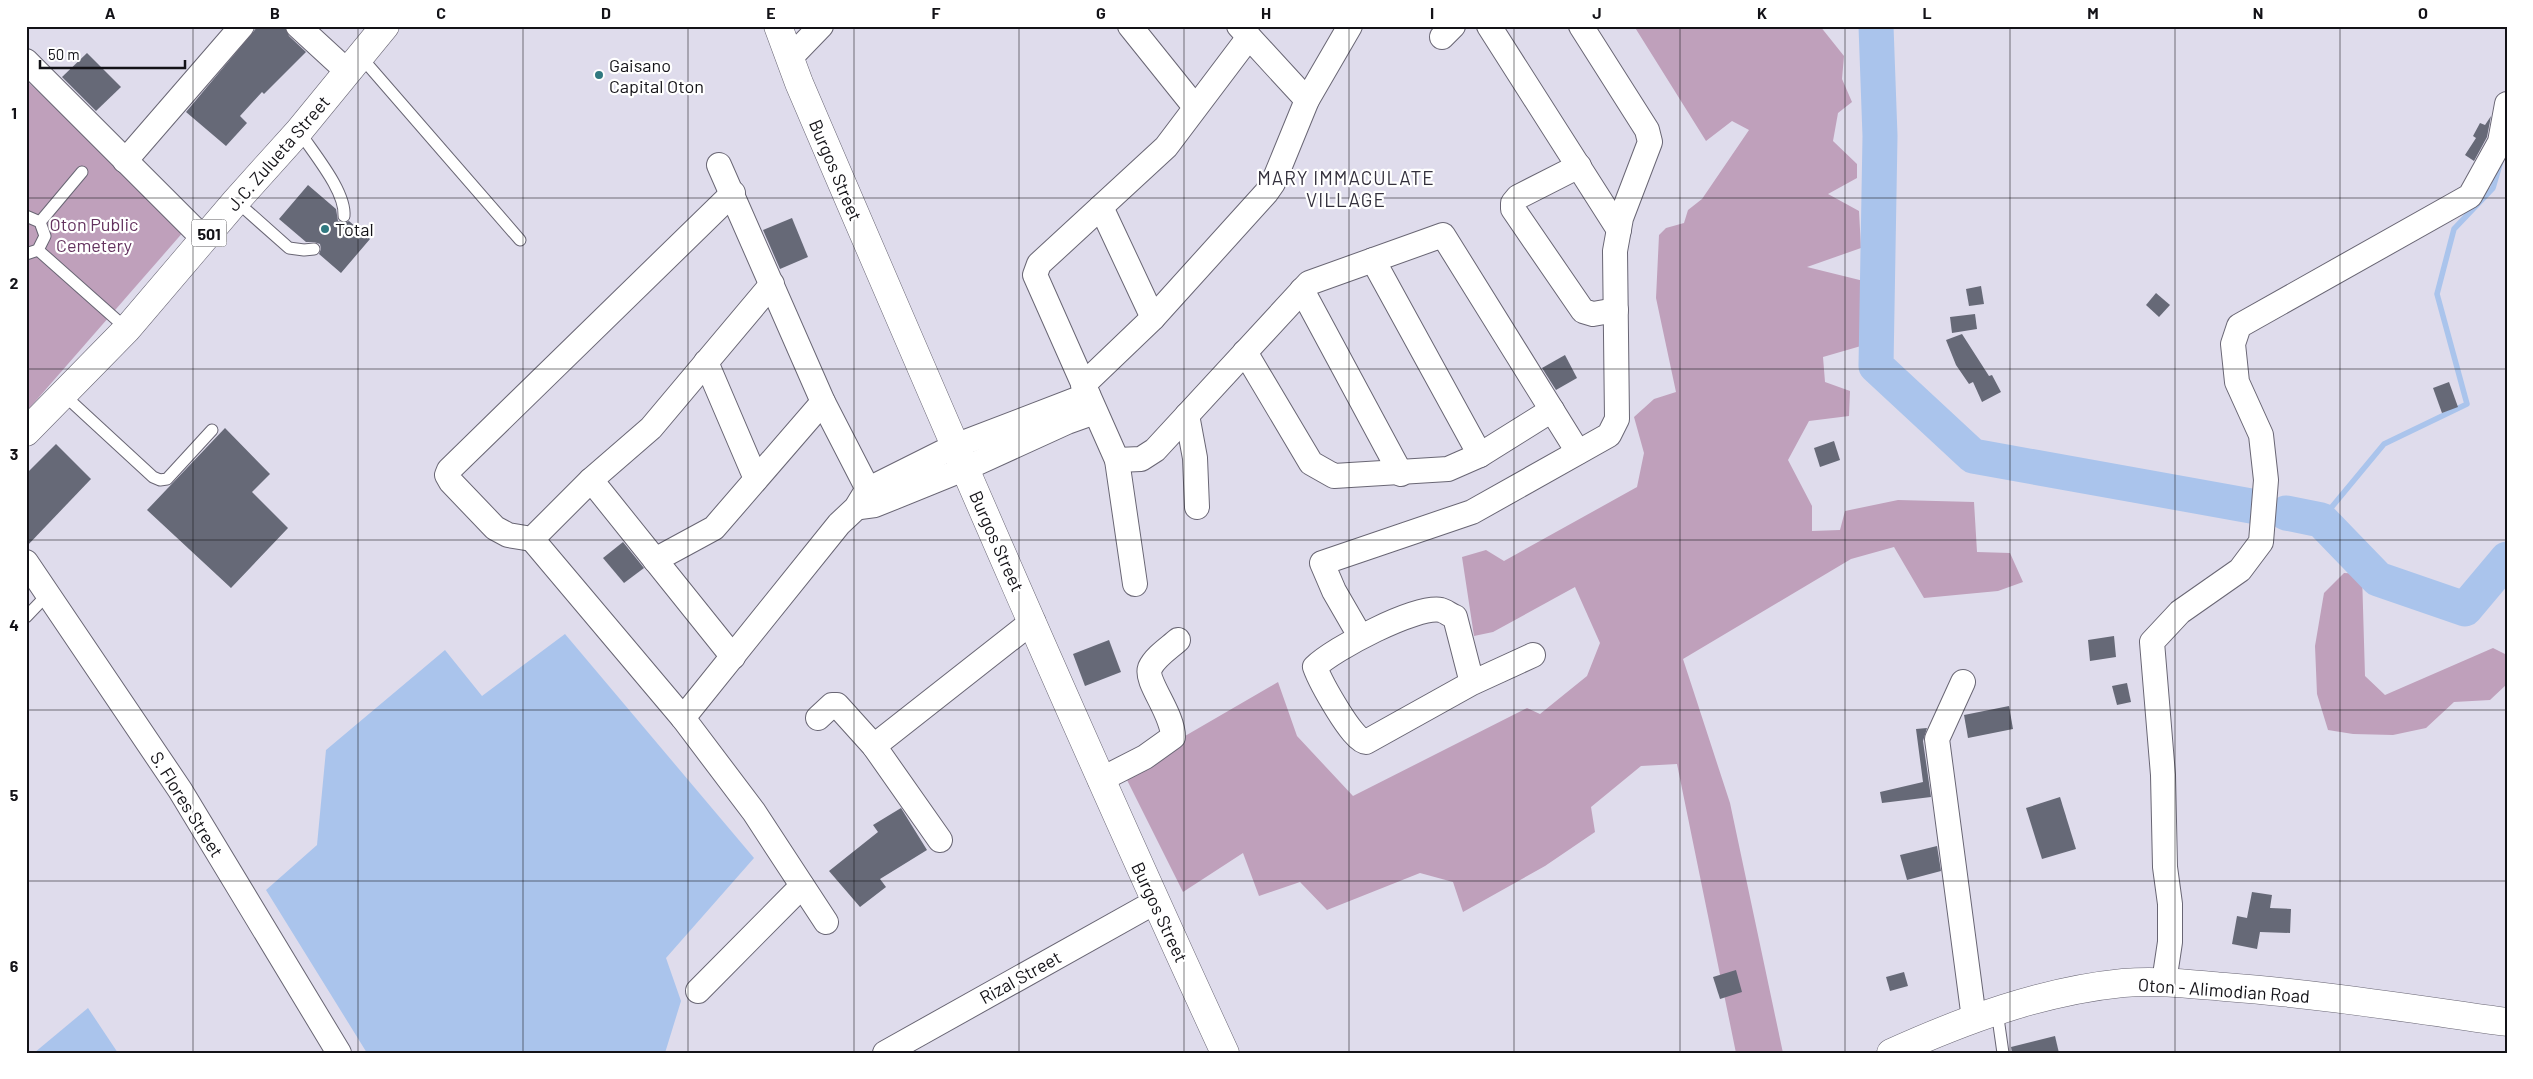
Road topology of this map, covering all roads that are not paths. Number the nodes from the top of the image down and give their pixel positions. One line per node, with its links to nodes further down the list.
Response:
1 (242, 26): 18 (street)
2 (298, 26): 13 (street)
3 (385, 26): 13 (main road, J.C. Zulueta Street / 501)
4 (778, 26): 11 (main road, Burgos Street)
5 (821, 26): 11 (street)
6 (1130, 26): 16 (street)
7 (1489, 26): 20 (street)
8 (1581, 26): 28 (street)
9 (1349, 27): 14 (street)
10 (1244, 32): 14 (street); 16 (street)
11 (791, 57): 51 (main road, Burgos Street)
12 (26, 61): 18 (street)
13 (354, 65): 17 (main road, J.C. Zulueta Street / 501); 30 (lane)
14 (1307, 100): 38 (street)
15 (2507, 104): 79 (street)
16 (1195, 107): 24 (street)
17 (299, 131): 23 (main road, J.C. Zulueta Street / 501); 26 (lane)
18 (125, 161): 29 (street)
19 (719, 165): 22 (street)
20 (1579, 166): 28 (street); 37 (street)
21 (82, 172): 27 (lane)
22 (733, 193): 35 (street); 58 (street)
23 (236, 200): 29 (main road, J.C. Zulueta Street / 501); 31 (lane)
24 (1101, 207): 38 (street); 43 (street)
25 (26, 216): 27 (lane)
26 (344, 216)
27 (40, 222): 32 (lane)
28 (1619, 230): 37 (street)
29 (204, 239): 39 (main road, J.C. Zulueta Street / 501)
30 (520, 240)
31 (314, 249)
32 (38, 250): 33 (lane); 39 (lane)
33 (26, 254)
34 (1373, 260): 36 (street); 45 (street); 50 (street)
35 (772, 284): 41 (street); 44 (street)
36 (1302, 290): 40 (street); 53 (street)
37 (1616, 310): 49 (street)
38 (1153, 318): 43 (street)
39 (127, 329): 42 (main road, J.C. Zulueta Street / 501)
40 (1245, 352): 46 (street); 53 (street)
41 (706, 362): 54 (street); 55 (street)
42 (64, 395): 47 (lane); 48 (main road, J.C. Zulueta Street / 501)
43 (1089, 397): 51 (street); 52 (street)
44 (823, 402): 54 (street); 56 (street)
45 (1552, 410): 49 (street); 50 (street)
46 (1187, 415): 52 (street); 57 (street)
47 (212, 430)
48 (26, 432)
49 (1578, 452): 65 (street)
50 (1480, 455): 53 (street)
51 (959, 458): 56 (street); 64 (main road, Burgos Street)
52 (1117, 460): 61 (street)
53 (1401, 474)
54 (756, 479): 59 (street)
55 (591, 480): 58 (street); 59 (street)
56 (866, 501): 68 (street)
57 (1196, 506)
58 (532, 539): 71 (street)
59 (655, 560): 68 (street)
60 (26, 562): 62 (street, S. Flores Street)
61 (1135, 584)
62 (48, 594): 63 (lane); 83 (street, S. Flores Street)
63 (26, 617)
64 (1032, 621): 73 (street); 74 (main road, Burgos Street)
65 (1360, 636): 70 (street); 70 (street)
66 (1178, 640): 74 (street)
67 (1533, 655): 70 (street)
68 (733, 657): 71 (street)
69 (1963, 682): 81 (street)
70 (1472, 683)
71 (684, 718): 76 (street)
72 (818, 718): 73 (street)
73 (874, 746): 75 (street)
74 (1100, 780): 77 (main road, Burgos Street)
75 (940, 840)
76 (802, 886): 78 (street); 80 (street)
77 (1155, 902): 84 (street, Rizal Street); 85 (main road, Burgos Street)
78 (826, 922)
79 (2164, 982): 81 (main road, Oton - Alimodian Road); 82 (main road, Oton - Alimodian Road)
80 (698, 991)
81 (1985, 1015): 86 (main road, Oton - Alimodian Road); 87 (lane)
82 (2507, 1022)
83 (339, 1053)
84 (886, 1053)
85 (1225, 1053)
86 (1891, 1053)
87 (2003, 1053)

